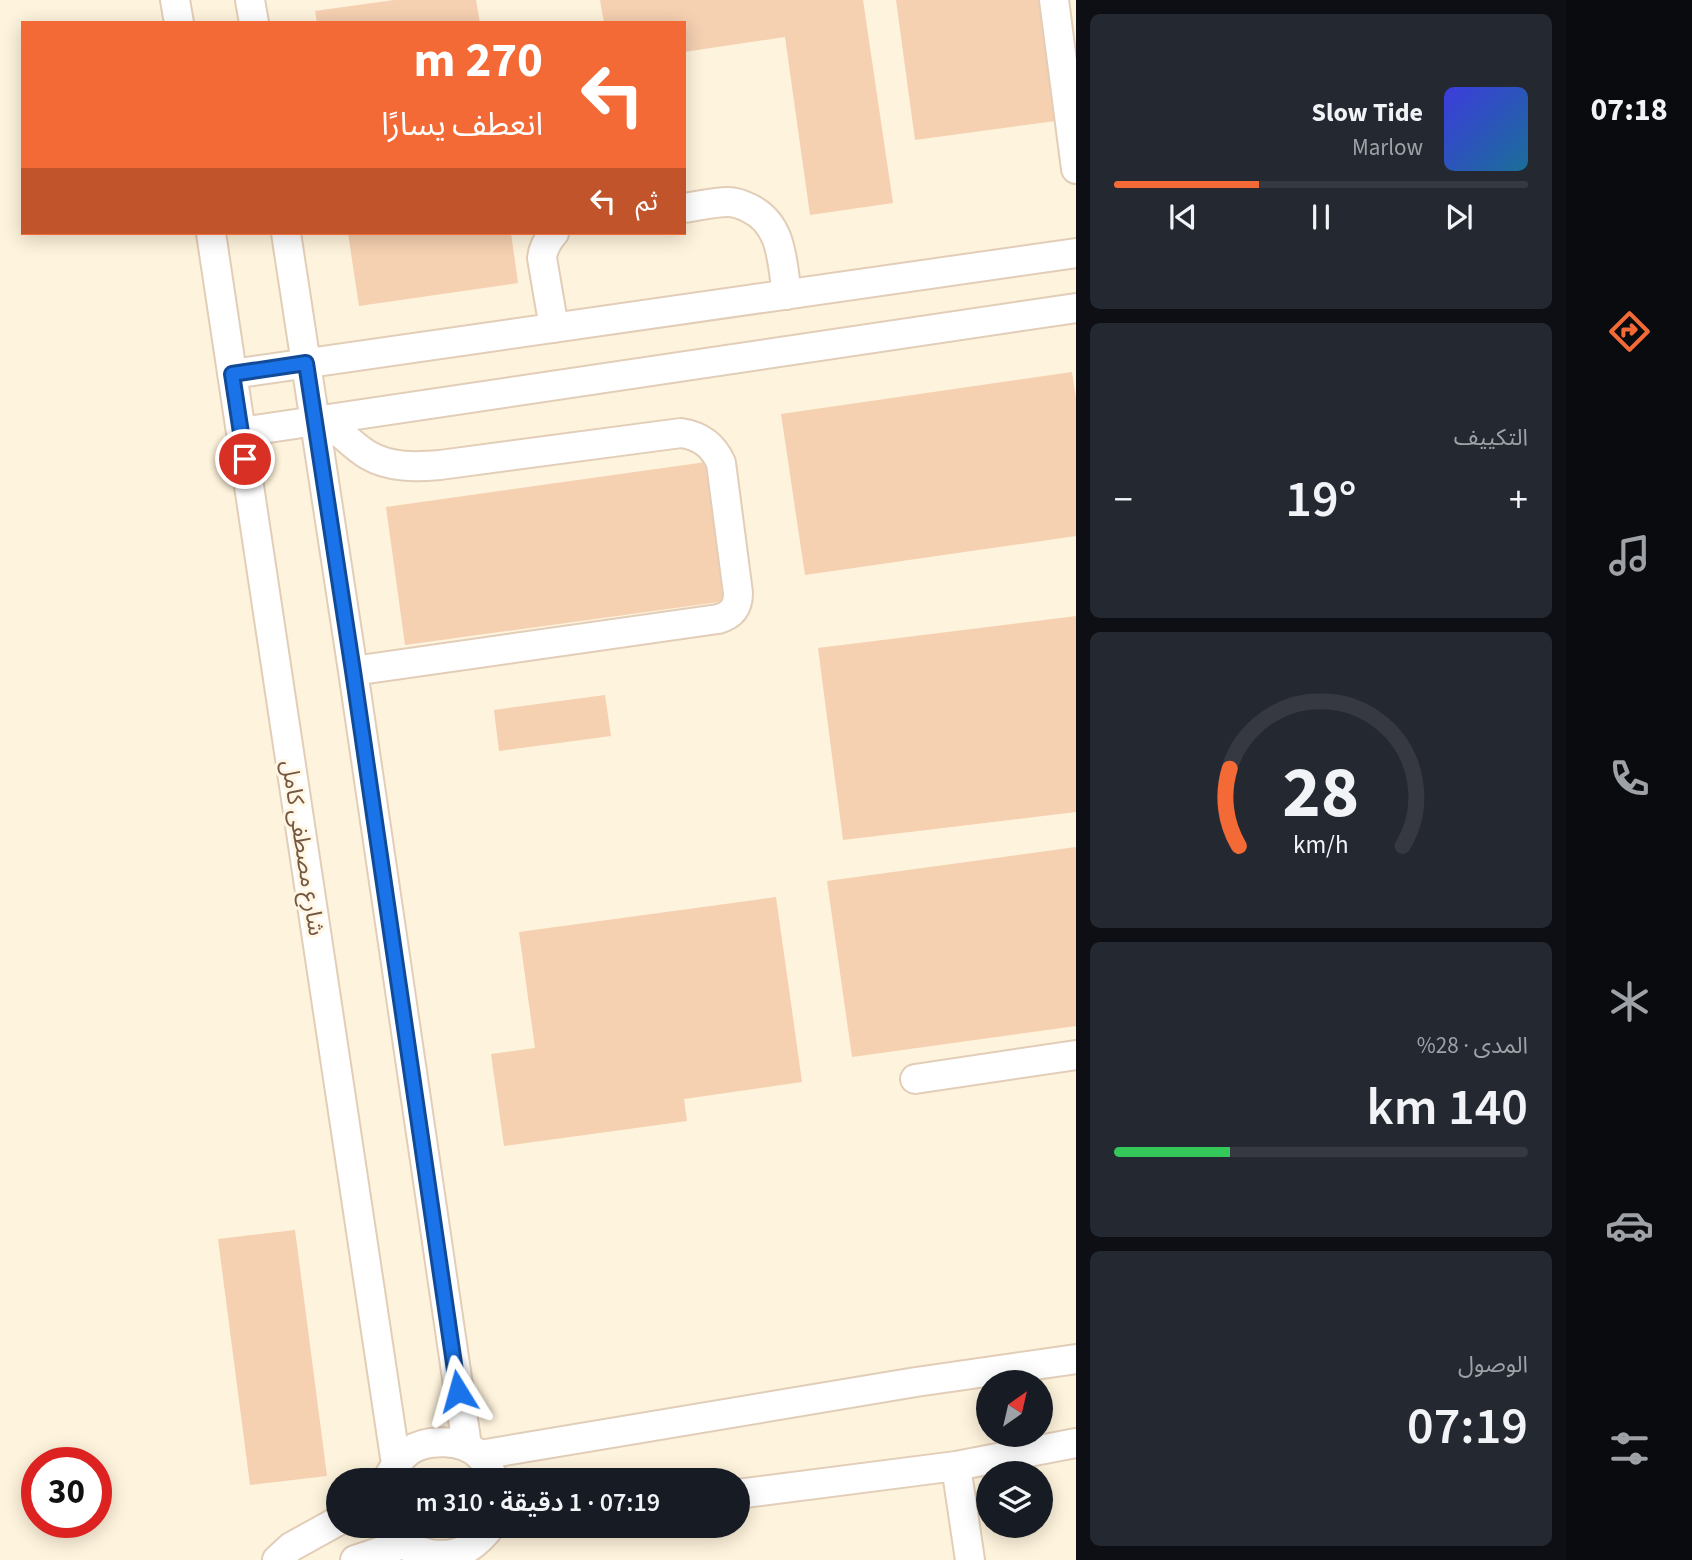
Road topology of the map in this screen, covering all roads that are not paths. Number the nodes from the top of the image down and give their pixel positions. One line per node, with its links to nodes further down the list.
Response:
1 (175, 0): 4 (street)
2 (250, 0): 5 (street)
3 (1054, 0): 6 (street)
4 (178, 21)
5 (254, 21)
6 (1076, 169)
7 (686, 208): 12 (street)
8 (211, 235): 16 (street, شارع مصطفى كامل)
9 (286, 235): 15 (street)
10 (552, 235): 14 (street)
11 (1076, 253): 12 (street)
12 (787, 295): 14 (street)
13 (1076, 308): 17 (street)
14 (554, 328): 15 (street)
15 (306, 363): 16 (street); 17 (street)
16 (232, 374): 18 (street, شارع مصطفى كامل)
17 (320, 420): 18 (street); 19 (street); 19 (street)
18 (241, 432): 26 (street, شارع مصطفى كامل)
19 (353, 671): 24 (street)
20 (1076, 1055): 21 (street)
21 (915, 1079)
22 (1076, 1359): 24 (street)
23 (1076, 1443): 25 (street)
24 (473, 1451): 27 (street); 28 (street)
25 (956, 1466): 29 (street); 36 (street)
26 (390, 1468)
27 (394, 1468)
28 (487, 1468)
29 (750, 1492)
30 (326, 1528): 34 (street)
31 (481, 1538): 33 (street)
32 (406, 1545): 33 (street); 35 (street)
33 (458, 1556)
34 (277, 1560)
35 (355, 1560)
36 (970, 1560)

